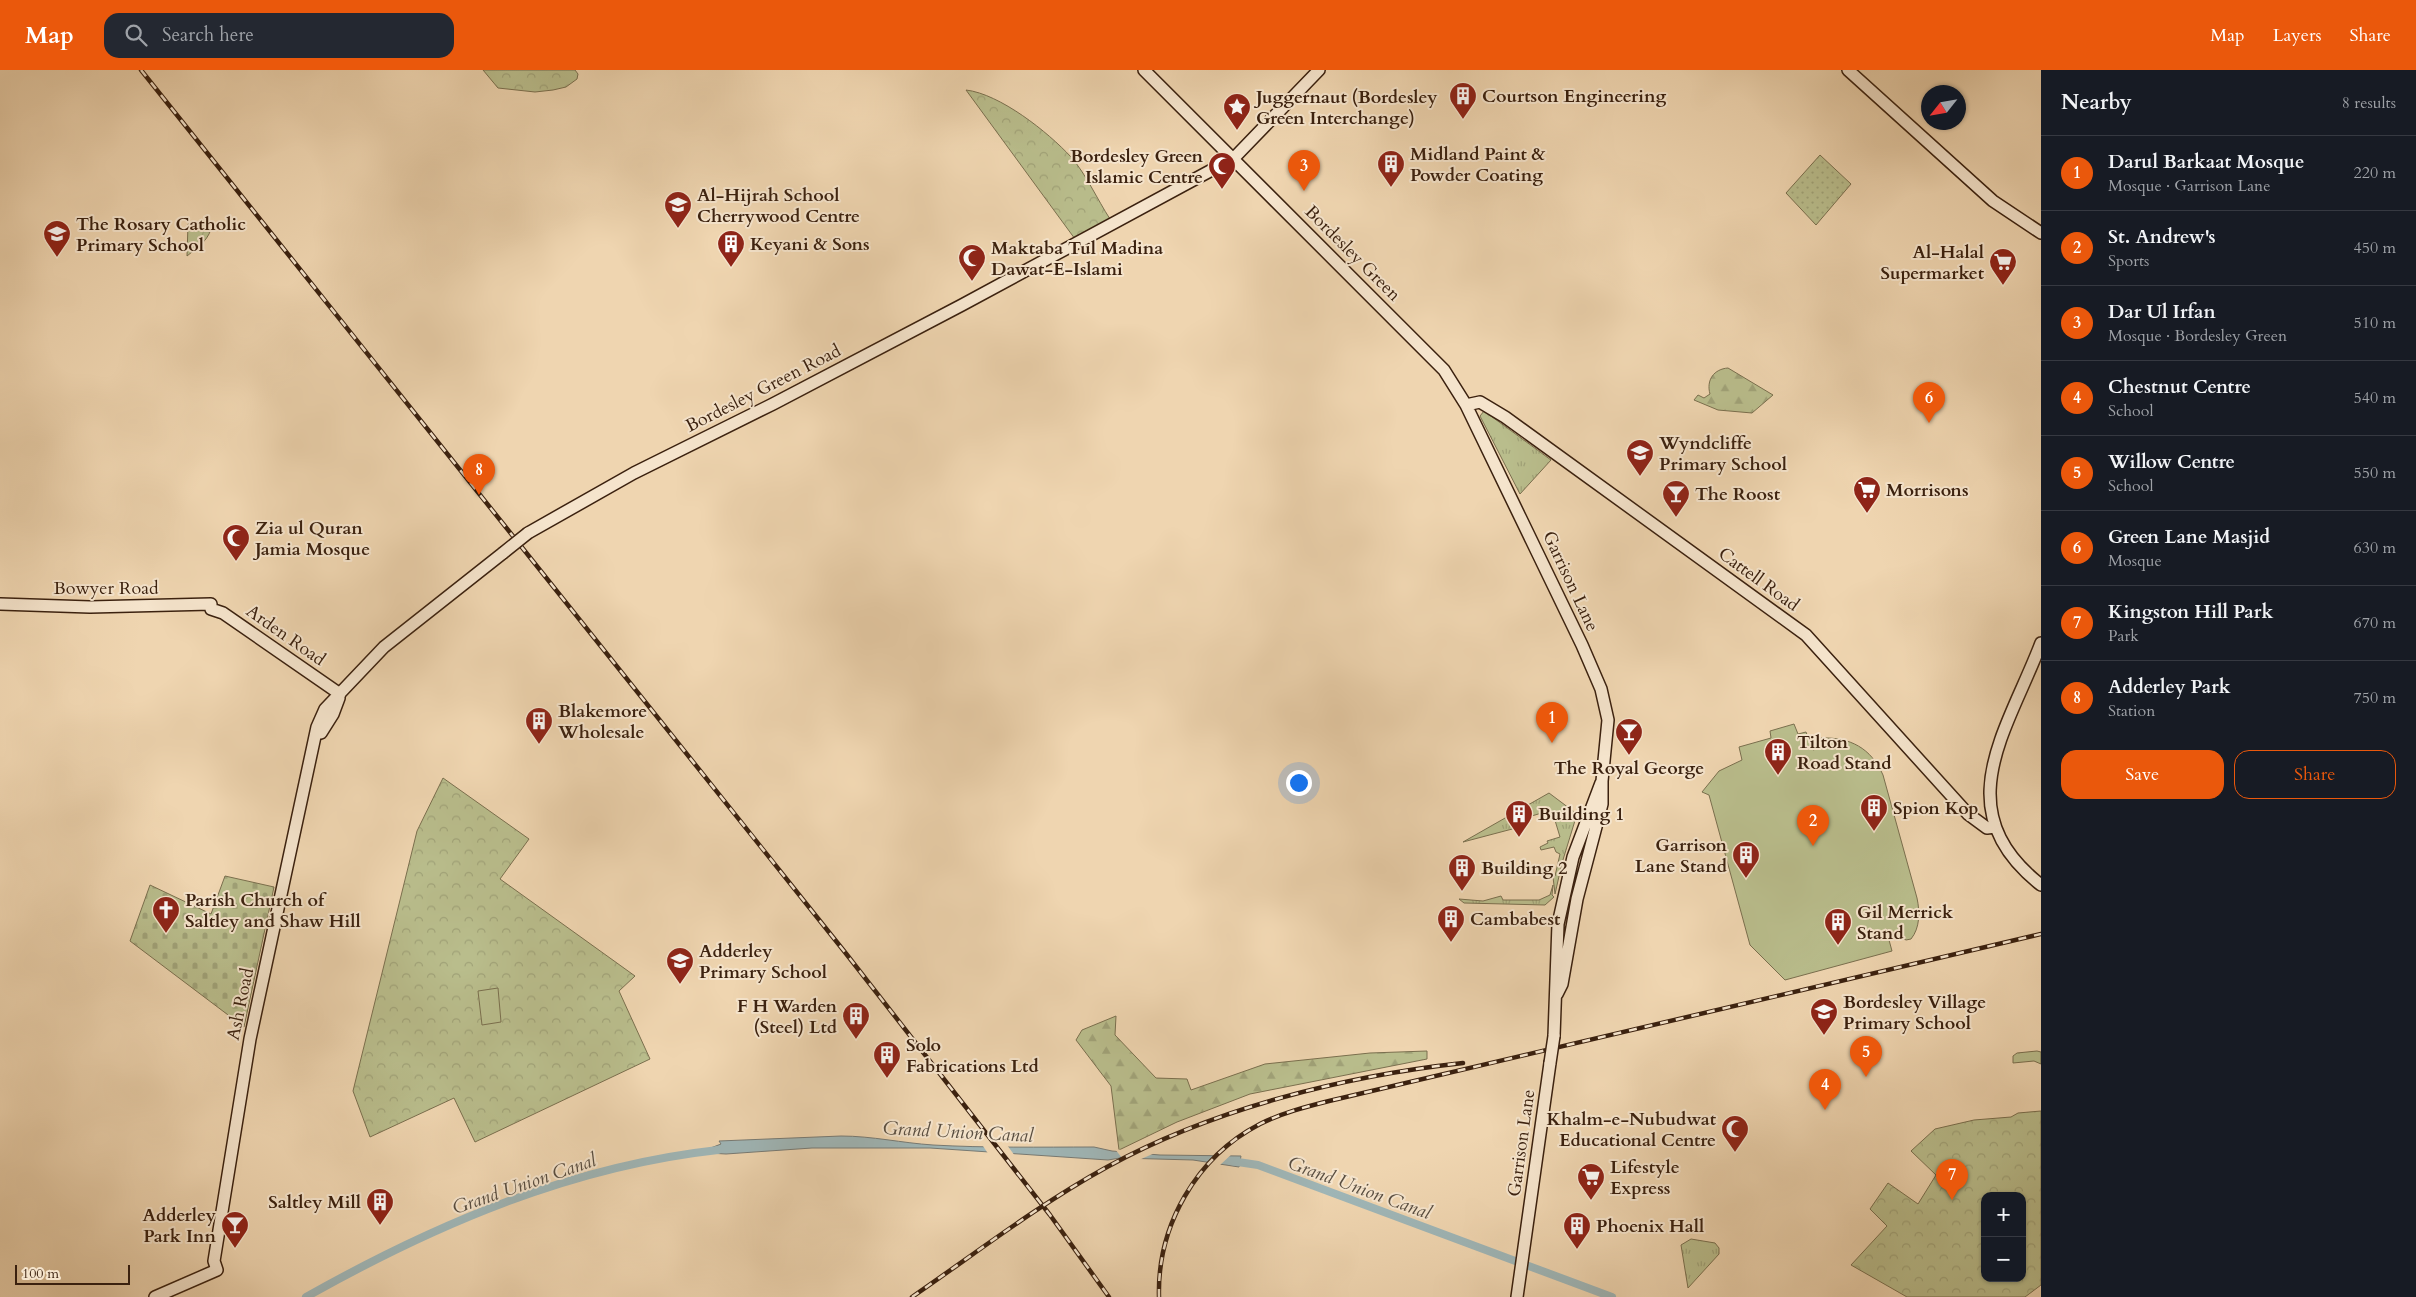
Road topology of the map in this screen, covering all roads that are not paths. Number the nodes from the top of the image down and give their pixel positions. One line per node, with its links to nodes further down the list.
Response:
1 (1144, 70): 4 (main road, Bordesley Green)
2 (1319, 70): 4 (main road, Bordesley Green Road)
3 (1848, 70): 5 (main road)
4 (1234, 158): 6 (main road, Bordesley Green); 10 (main road, Bordesley Green Road, bridge)
5 (2041, 233)
6 (1466, 404): 11 (main road, Garrison Lane); 12 (main road, Cattell Road)
7 (0, 604): 8 (main road, Bowyer Road)
8 (211, 606): 10 (main road, Arden Road)
9 (2041, 644): 12 (main road)
10 (340, 694): 19 (main road, Ash Road)
11 (1602, 781): 14 (main road, Garrison Lane); 15 (main road, Garrison Lane)
12 (1996, 828): 13 (main road)
13 (2041, 885)
14 (1564, 892): 15 (main road); 16 (main road, Garrison Lane)
15 (1578, 895): 17 (main road, Garrison Lane)
16 (1560, 912): 17 (main road); 18 (main road, Garrison Lane)
17 (1574, 914): 18 (main road, Garrison Lane)
18 (1557, 994): 20 (main road, Garrison Lane, bridge)
19 (155, 1297)
20 (1517, 1297)

